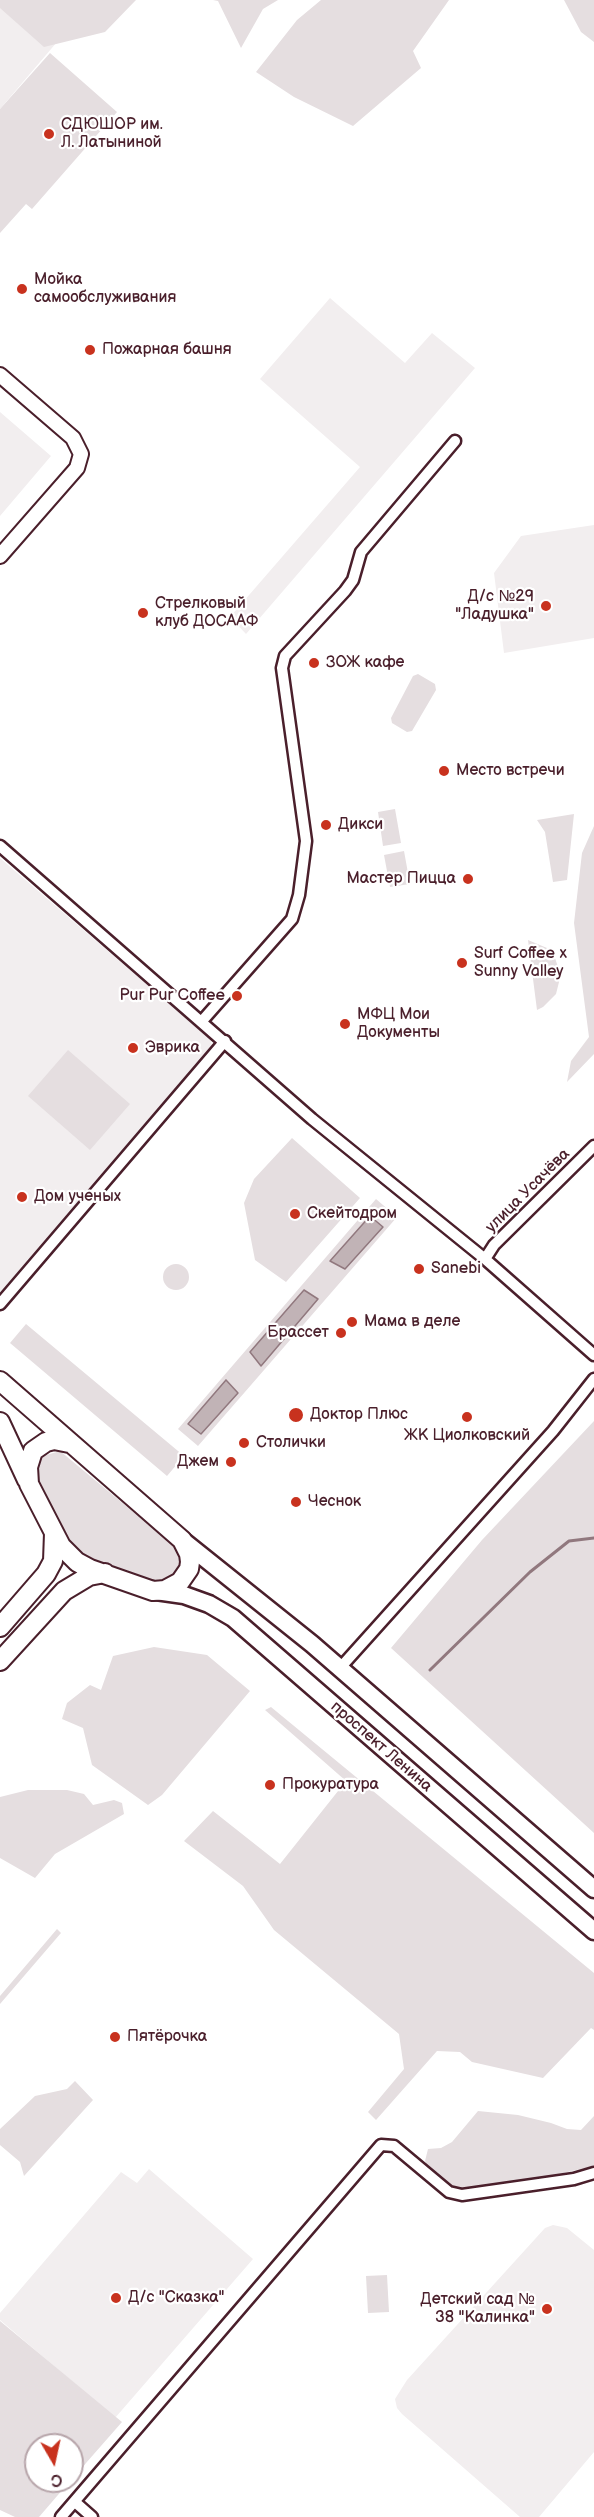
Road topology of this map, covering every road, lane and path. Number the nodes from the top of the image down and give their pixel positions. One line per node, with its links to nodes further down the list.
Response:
1 (0, 375): 3 (street)
2 (455, 441): 5 (street)
3 (0, 556)
4 (0, 846): 5 (street)
5 (202, 1021): 6 (street)
6 (225, 1041): 8 (street); 9 (street)
7 (594, 1146): 8 (street, улица Усачёва)
8 (485, 1259): 10 (street)
9 (0, 1304)
10 (594, 1355)
11 (594, 1379): 24 (street)
12 (0, 1381): 14 (main road)
13 (0, 1422): 15 (main road)
14 (69, 1443): 15 (main road); 17 (main road)
15 (29, 1484): 16 (main road)
16 (54, 1533): 18 (main road); 19 (main road)
17 (182, 1540): 20 (main road); 24 (main road, проспект Ленина)
18 (105, 1574): 20 (main road); 21 (main road)
19 (37, 1583): 21 (main road); 22 (main road)
20 (153, 1591): 26 (main road, проспект Ленина)
21 (54, 1600): 23 (main road)
22 (0, 1627)
23 (0, 1660)
24 (340, 1668): 25 (main road, проспект Ленина)
25 (594, 1889)
26 (594, 1931)
27 (594, 2173): 28 (street)
28 (75, 2502): 29 (street); 30 (street)
29 (62, 2517)
30 (92, 2517)

